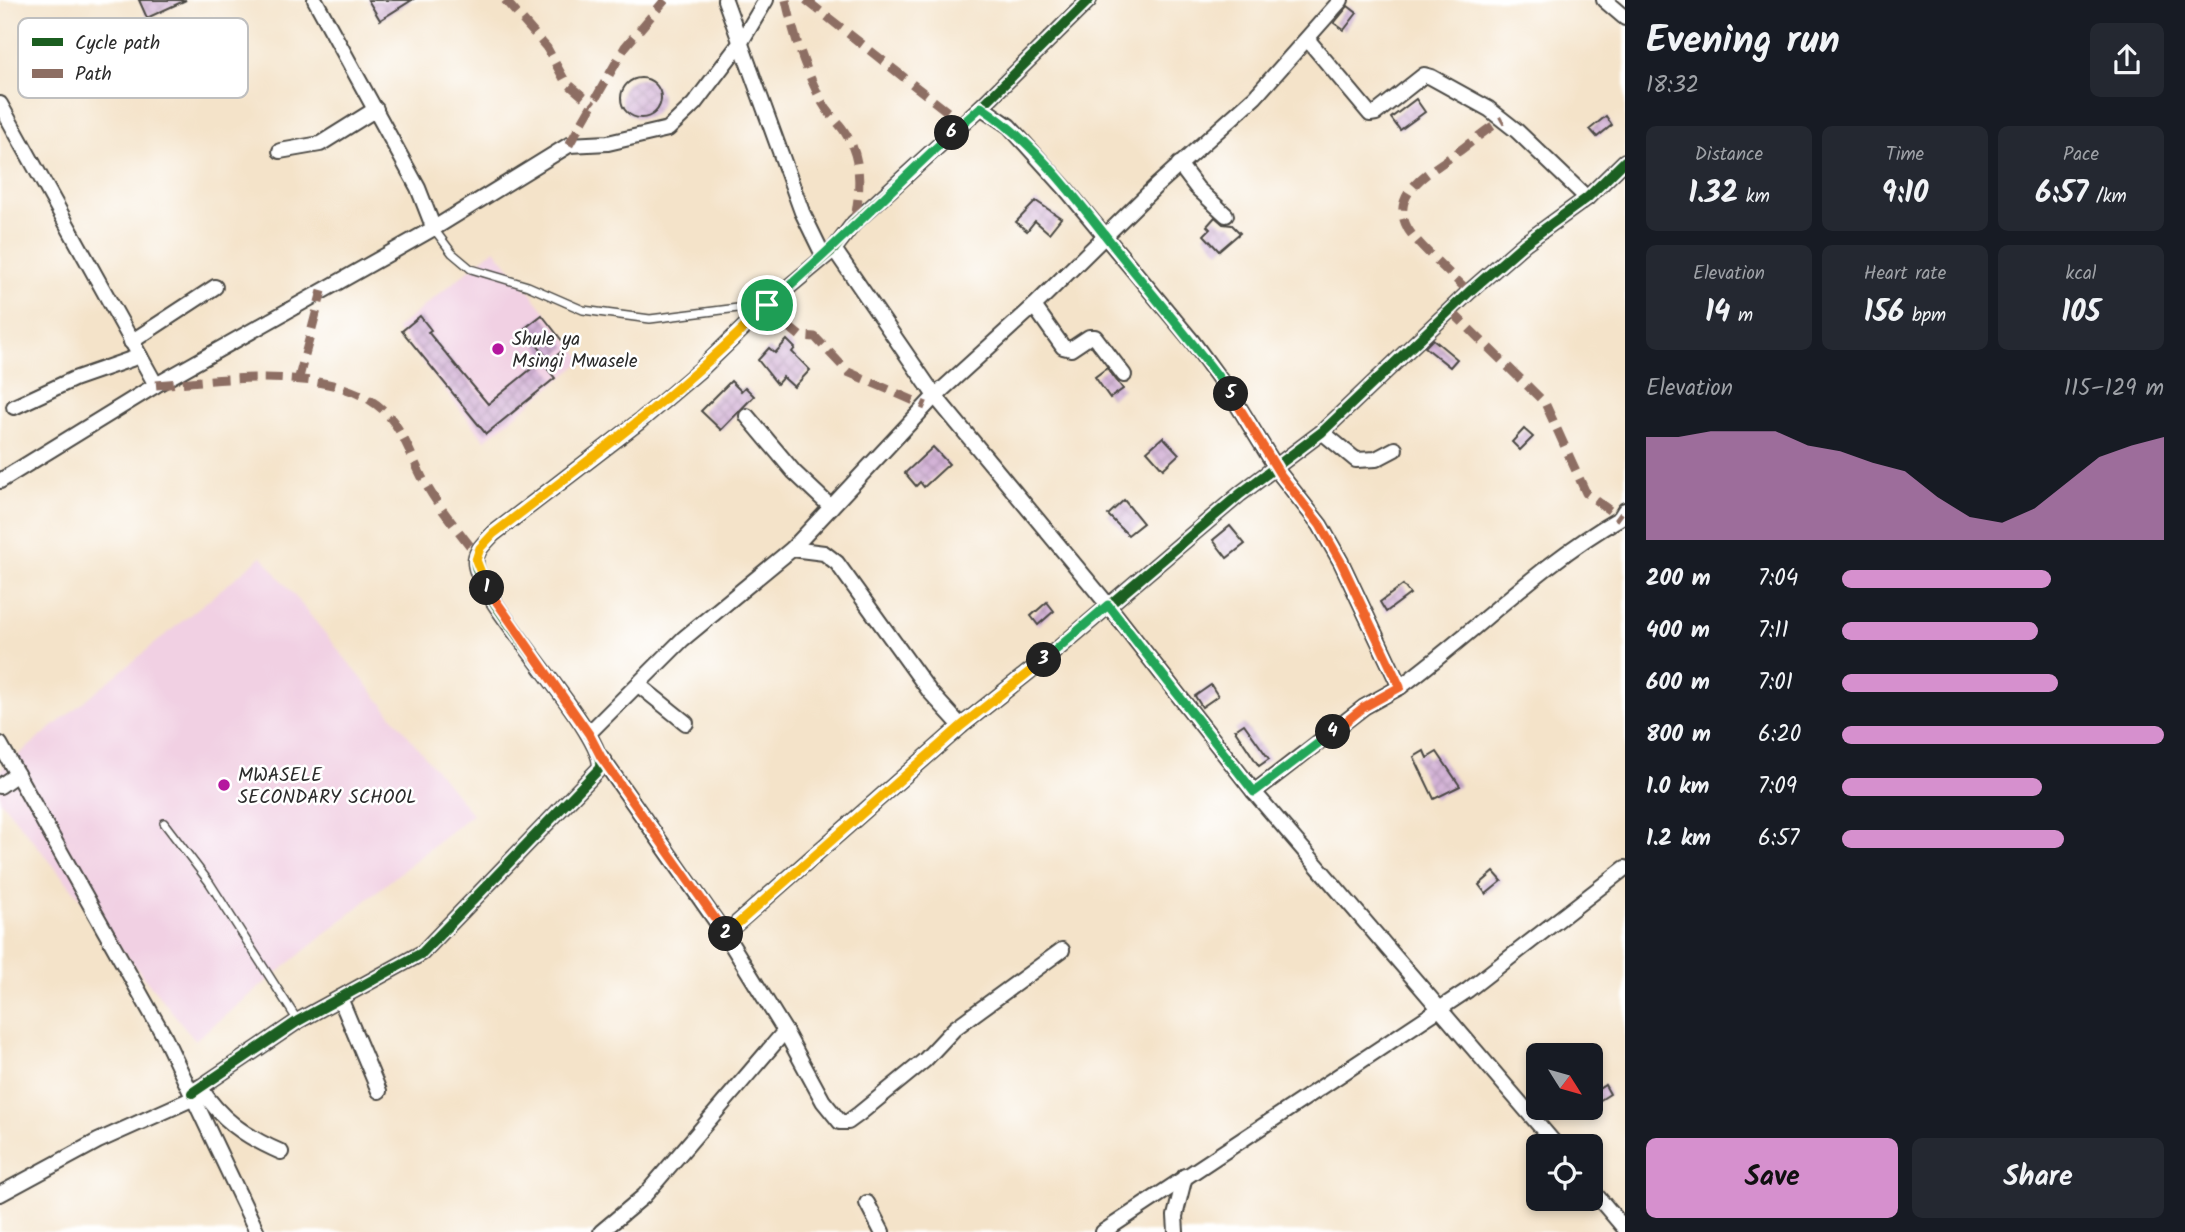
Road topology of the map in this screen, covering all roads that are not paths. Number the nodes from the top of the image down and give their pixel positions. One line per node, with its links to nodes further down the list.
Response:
1 (314, 0): 12 (street)
2 (725, 0): 9 (street)
3 (766, 0): 9 (street)
4 (1089, 0): 11 (street)
5 (1341, 0): 8 (street)
6 (1604, 0): 7 (street)
7 (1625, 18)
8 (1308, 40): 15 (street); 16 (street)
9 (741, 42): 18 (street); 20 (street)
10 (0, 104): 24 (street)
11 (981, 107): 19 (street); 20 (street)
12 (376, 109): 13 (street); 18 (street)
13 (280, 151)
14 (1625, 161): 16 (street)
15 (1179, 164): 17 (street); 19 (street)
16 (1587, 198): 31 (street)
17 (1226, 215)
18 (434, 229): 22 (lane); 27 (street)
19 (1106, 236): 23 (street); 33 (street)
20 (829, 253): 22 (street); 28 (street)
21 (215, 287): 24 (street)
22 (767, 305): 43 (street)
23 (1034, 306): 26 (street); 28 (street)
24 (131, 342): 25 (street)
25 (140, 356): 27 (street); 29 (street)
26 (1124, 375)
27 (156, 385): 34 (street)
28 (935, 396): 35 (street); 38 (street)
29 (14, 407)
30 (747, 416): 35 (street)
31 (1322, 432): 32 (street); 33 (street)
32 (1395, 449)
33 (1276, 467): 38 (street); 40 (street)
34 (0, 481)
35 (831, 507): 37 (street)
36 (1625, 510): 40 (street)
37 (792, 548): 39 (street); 42 (street)
38 (1108, 605): 42 (street); 48 (street)
39 (640, 686): 41 (street); 43 (street)
40 (1400, 687): 48 (street)
41 (686, 723)
42 (961, 726): 51 (street)
43 (589, 734): 45 (street)
44 (0, 744): 46 (street)
45 (601, 757): 51 (street); 53 (street)
46 (17, 774): 47 (street); 58 (street)
47 (0, 786)
48 (1254, 792): 54 (street)
49 (164, 822): 55 (lane)
50 (1625, 867): 54 (street)
51 (725, 934): 56 (street)
52 (1062, 950): 56 (street)
53 (340, 998): 55 (street); 57 (street)
54 (1438, 1009): 59 (street); 61 (street)
55 (298, 1021): 58 (street)
56 (785, 1031): 67 (street)
57 (379, 1091)
58 (195, 1093): 60 (street); 62 (street); 66 (street)
59 (1547, 1134)
60 (281, 1152)
61 (1185, 1175): 69 (street); 70 (street)
62 (0, 1194)
63 (1603, 1202): 65 (street)
64 (867, 1203): 68 (street)
65 (1624, 1225)
66 (257, 1232)
67 (601, 1232)
68 (882, 1232)
69 (1102, 1232)
70 (1176, 1232)

